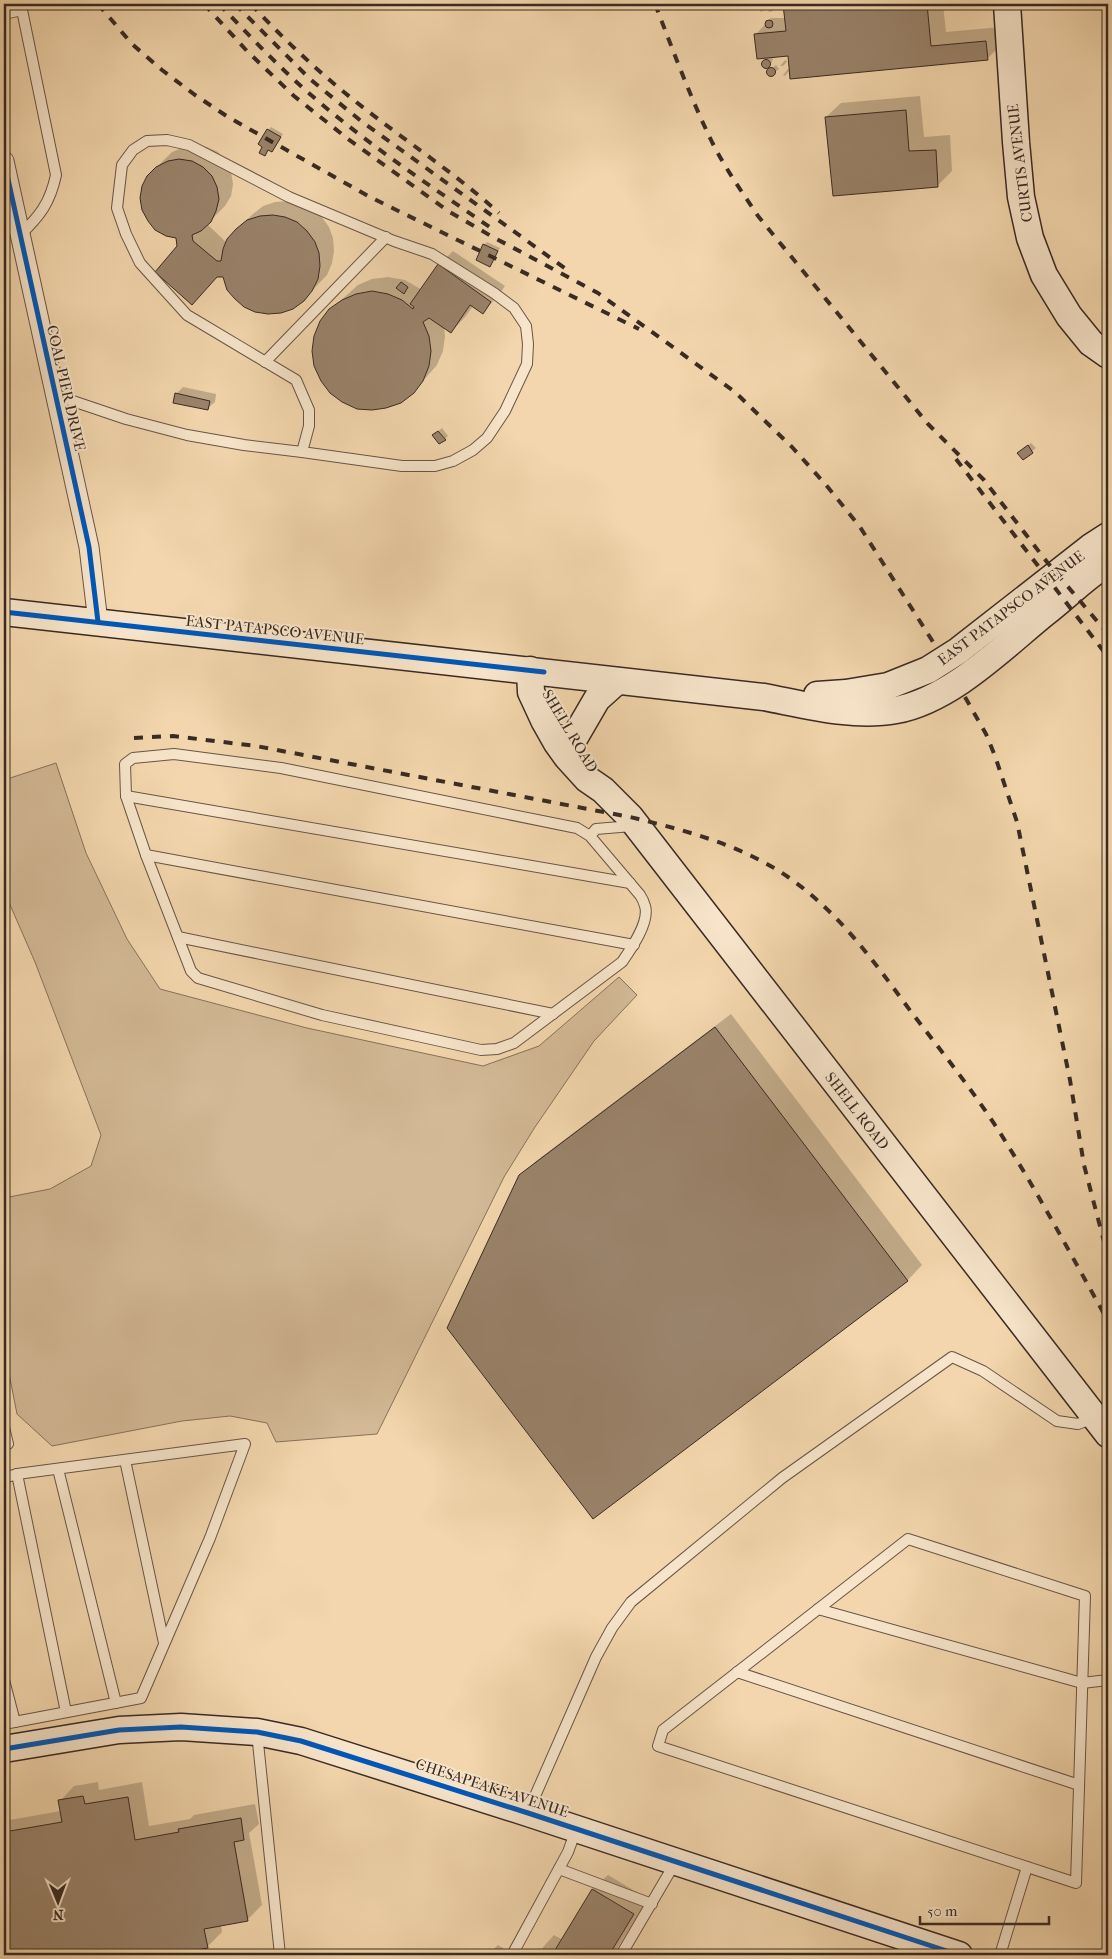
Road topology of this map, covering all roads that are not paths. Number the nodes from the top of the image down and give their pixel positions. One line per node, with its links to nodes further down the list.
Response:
1 (1007, 4): 6 (main road, CURTIS AVENUE)
2 (4, 14): 4 (lane)
3 (4, 161): 4 (street, COAL PIER DRIVE)
4 (19, 236): 8 (street, COAL PIER DRIVE)
5 (386, 237): 7 (lane); 7 (lane); 9 (lane)
6 (1108, 355)
7 (265, 362): 9 (lane)
8 (55, 395): 9 (lane); 13 (street, COAL PIER DRIVE)
9 (302, 452)
10 (1108, 536): 16 (main road, EAST PATAPSCO AVENUE)
11 (1108, 563): 16 (main road, EAST PATAPSCO AVENUE)
12 (4, 612): 13 (main road, EAST PATAPSCO AVENUE)
13 (98, 622): 14 (main road, EAST PATAPSCO AVENUE)
14 (537, 671): 15 (main road, EAST PATAPSCO AVENUE); 17 (main road, SHELL ROAD); 18 (main road, SHELL ROAD)
15 (617, 681): 16 (main road, EAST PATAPSCO AVENUE); 17 (main road)
16 (764, 697)
17 (572, 742): 18 (main road, SHELL ROAD)
18 (603, 790): 20 (main road, SHELL ROAD)
19 (126, 796): 21 (lane); 22 (lane); 23 (lane)
20 (636, 825): 21 (lane); 27 (main road, SHELL ROAD)
21 (590, 836): 23 (lane)
22 (146, 855): 24 (lane); 25 (lane)
23 (630, 883): 25 (lane)
24 (178, 937): 26 (lane); 26 (lane)
25 (634, 945): 26 (lane)
26 (553, 1014)
27 (1102, 1426): 47 (lane)
28 (4, 1427): 29 (lane)
29 (4, 1445)
30 (126, 1460): 31 (lane); 35 (lane); 35 (lane)
31 (58, 1468): 32 (lane); 40 (lane)
32 (17, 1474): 33 (lane); 41 (lane)
33 (4, 1478)
34 (818, 1609): 36 (lane); 39 (lane); 39 (lane)
35 (164, 1643): 40 (lane)
36 (737, 1672): 46 (lane); 50 (lane)
37 (4, 1680): 42 (lane)
38 (1108, 1680): 39 (lane)
39 (1082, 1684): 46 (lane)
40 (116, 1703): 41 (lane)
41 (66, 1712): 42 (lane)
42 (15, 1722): 43 (lane)
43 (4, 1724)
44 (257, 1732): 45 (main road, CHESAPEAKE AVENUE); 47 (main road, CHESAPEAKE AVENUE); 53 (lane)
45 (4, 1749)
46 (1079, 1785): 50 (lane)
47 (528, 1813): 48 (main road, CHESAPEAKE AVENUE)
48 (576, 1829): 49 (main road, CHESAPEAKE AVENUE); 51 (lane)
49 (675, 1862): 52 (lane); 56 (main road, CHESAPEAKE AVENUE)
50 (1027, 1867): 57 (lane)
51 (559, 1869): 52 (lane); 54 (lane)
52 (652, 1904): 55 (lane)
53 (280, 1955)
54 (512, 1955)
55 (621, 1955)
56 (959, 1955)
57 (1000, 1955)

